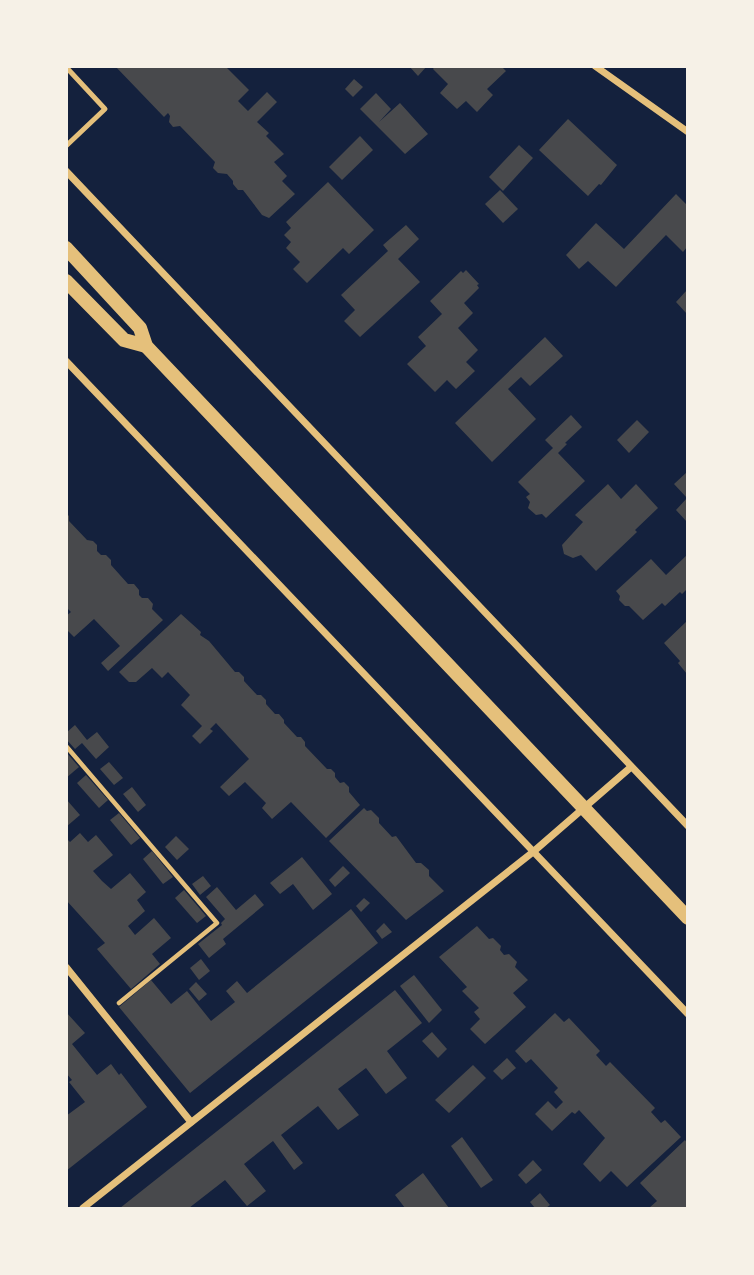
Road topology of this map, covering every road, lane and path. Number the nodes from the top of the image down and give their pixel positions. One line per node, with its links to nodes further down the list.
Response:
1 (595, 66): 3 (street)
2 (66, 67): 4 (lane)
3 (688, 132)
4 (66, 146)
5 (66, 171): 11 (street)
6 (66, 248): 8 (main road)
7 (66, 281): 8 (main road)
8 (146, 346): 12 (main road)
9 (66, 361): 14 (street)
10 (66, 746): 17 (path)
11 (631, 767): 12 (street); 13 (street)
12 (584, 808): 14 (street); 15 (main road)
13 (688, 826)
14 (533, 852): 18 (street); 19 (street)
15 (688, 918)
16 (66, 967): 17 (street)
17 (105, 1014): 19 (street)
18 (688, 1014)
19 (191, 1122): 20 (street)
20 (83, 1209)

